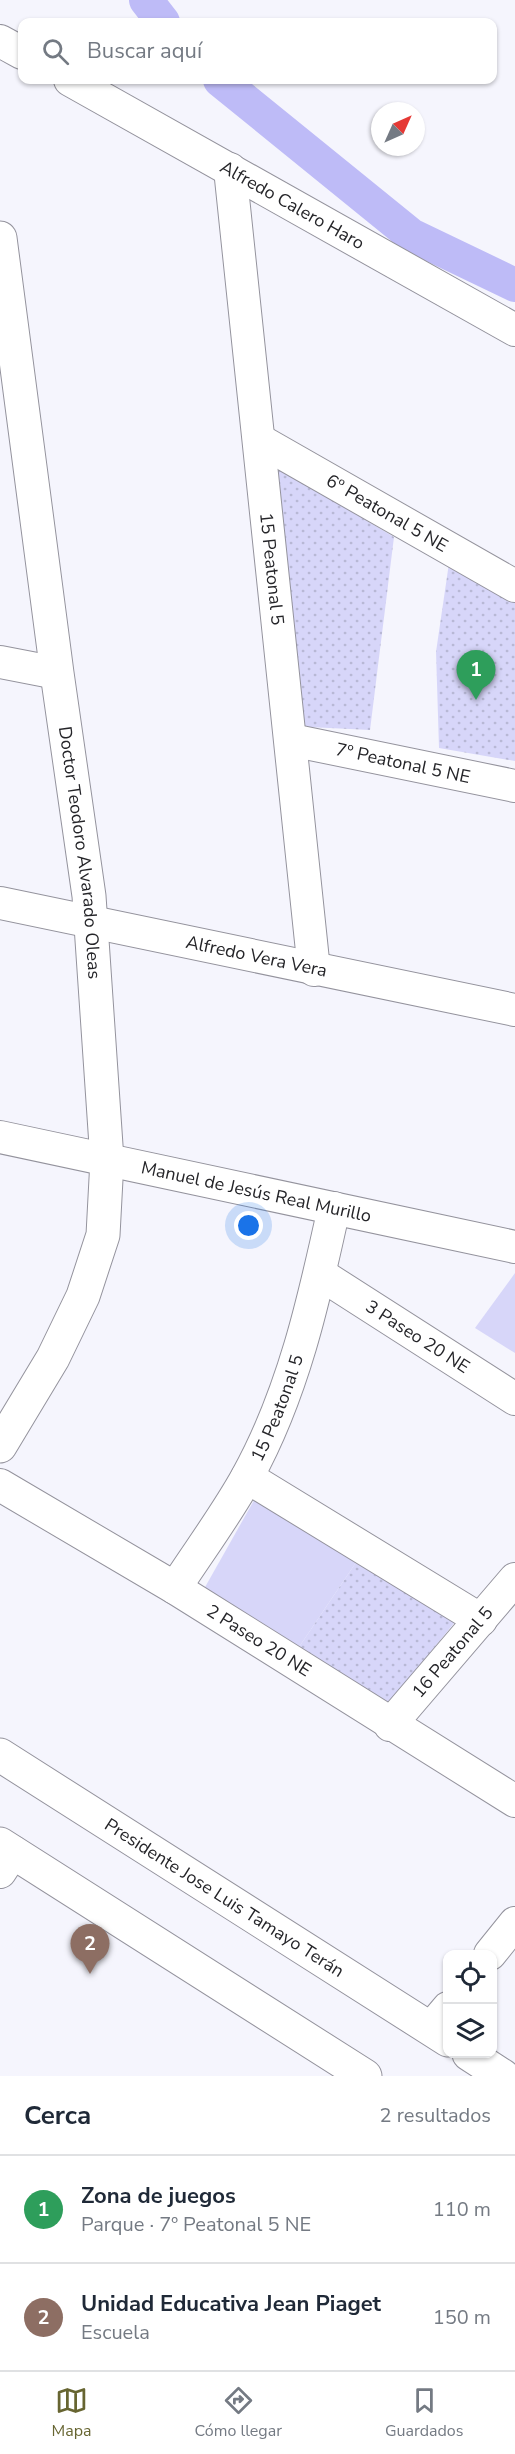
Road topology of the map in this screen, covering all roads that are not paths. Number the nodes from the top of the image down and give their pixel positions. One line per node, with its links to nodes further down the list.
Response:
1 (0, 40): 2 (street)
2 (18, 51)
3 (77, 84): 4 (street, Alfredo Calero Haro)
4 (230, 169): 6 (street, Alfredo Calero Haro); 7 (street, 15 Peatonal 5)
5 (0, 238): 10 (street, Doctor Teodoro Alvarado Oleas)
6 (515, 330)
7 (259, 440): 8 (street, 6º Peatonal 5 NE); 11 (street, 15 Peatonal 5)
8 (515, 586)
9 (0, 662): 10 (street)
10 (57, 674): 14 (street, Doctor Teodoro Alvarado Oleas)
11 (291, 740): 12 (street, 7º Peatonal 5 NE); 15 (street, 15 Peatonal 5)
12 (515, 786)
13 (0, 903): 14 (street, Alfredo Vera Vera)
14 (91, 922): 15 (street, Alfredo Vera Vera); 18 (street, Doctor Teodoro Alvarado Oleas)
15 (315, 970): 16 (street, Alfredo Vera Vera)
16 (515, 1010)
17 (0, 1137): 18 (street, Manuel de Jesús Real Murillo)
18 (107, 1160): 19 (street, Manuel de Jesús Real Murillo); 23 (street, Doctor Teodoro Alvarado Oleas)
19 (334, 1208): 20 (street, Manuel de Jesús Real Murillo); 21 (street, 15 Peatonal 5)
20 (515, 1247)
21 (320, 1274): 22 (street, 3 Paseo 20 NE); 24 (street, 15 Peatonal 5)
22 (515, 1399)
23 (0, 1446)
24 (248, 1477): 27 (street, 15 Peatonal 5); 28 (street)
25 (0, 1485): 27 (street, 2 Paseo 20 NE)
26 (515, 1579): 28 (street, 16 Peatonal 5)
27 (175, 1588): 29 (street, 2 Paseo 20 NE)
28 (481, 1620): 29 (street, 16 Peatonal 5)
29 (390, 1725): 31 (street, 2 Paseo 20 NE)
30 (0, 1755): 35 (street, Presidente Jose Luis Tamayo Terán)
31 (515, 1801)
32 (4, 1856): 37 (street)
33 (515, 1923): 34 (street)
34 (493, 1950)
35 (442, 2025)
36 (475, 2058): 38 (street)
37 (365, 2076)
38 (502, 2076)

